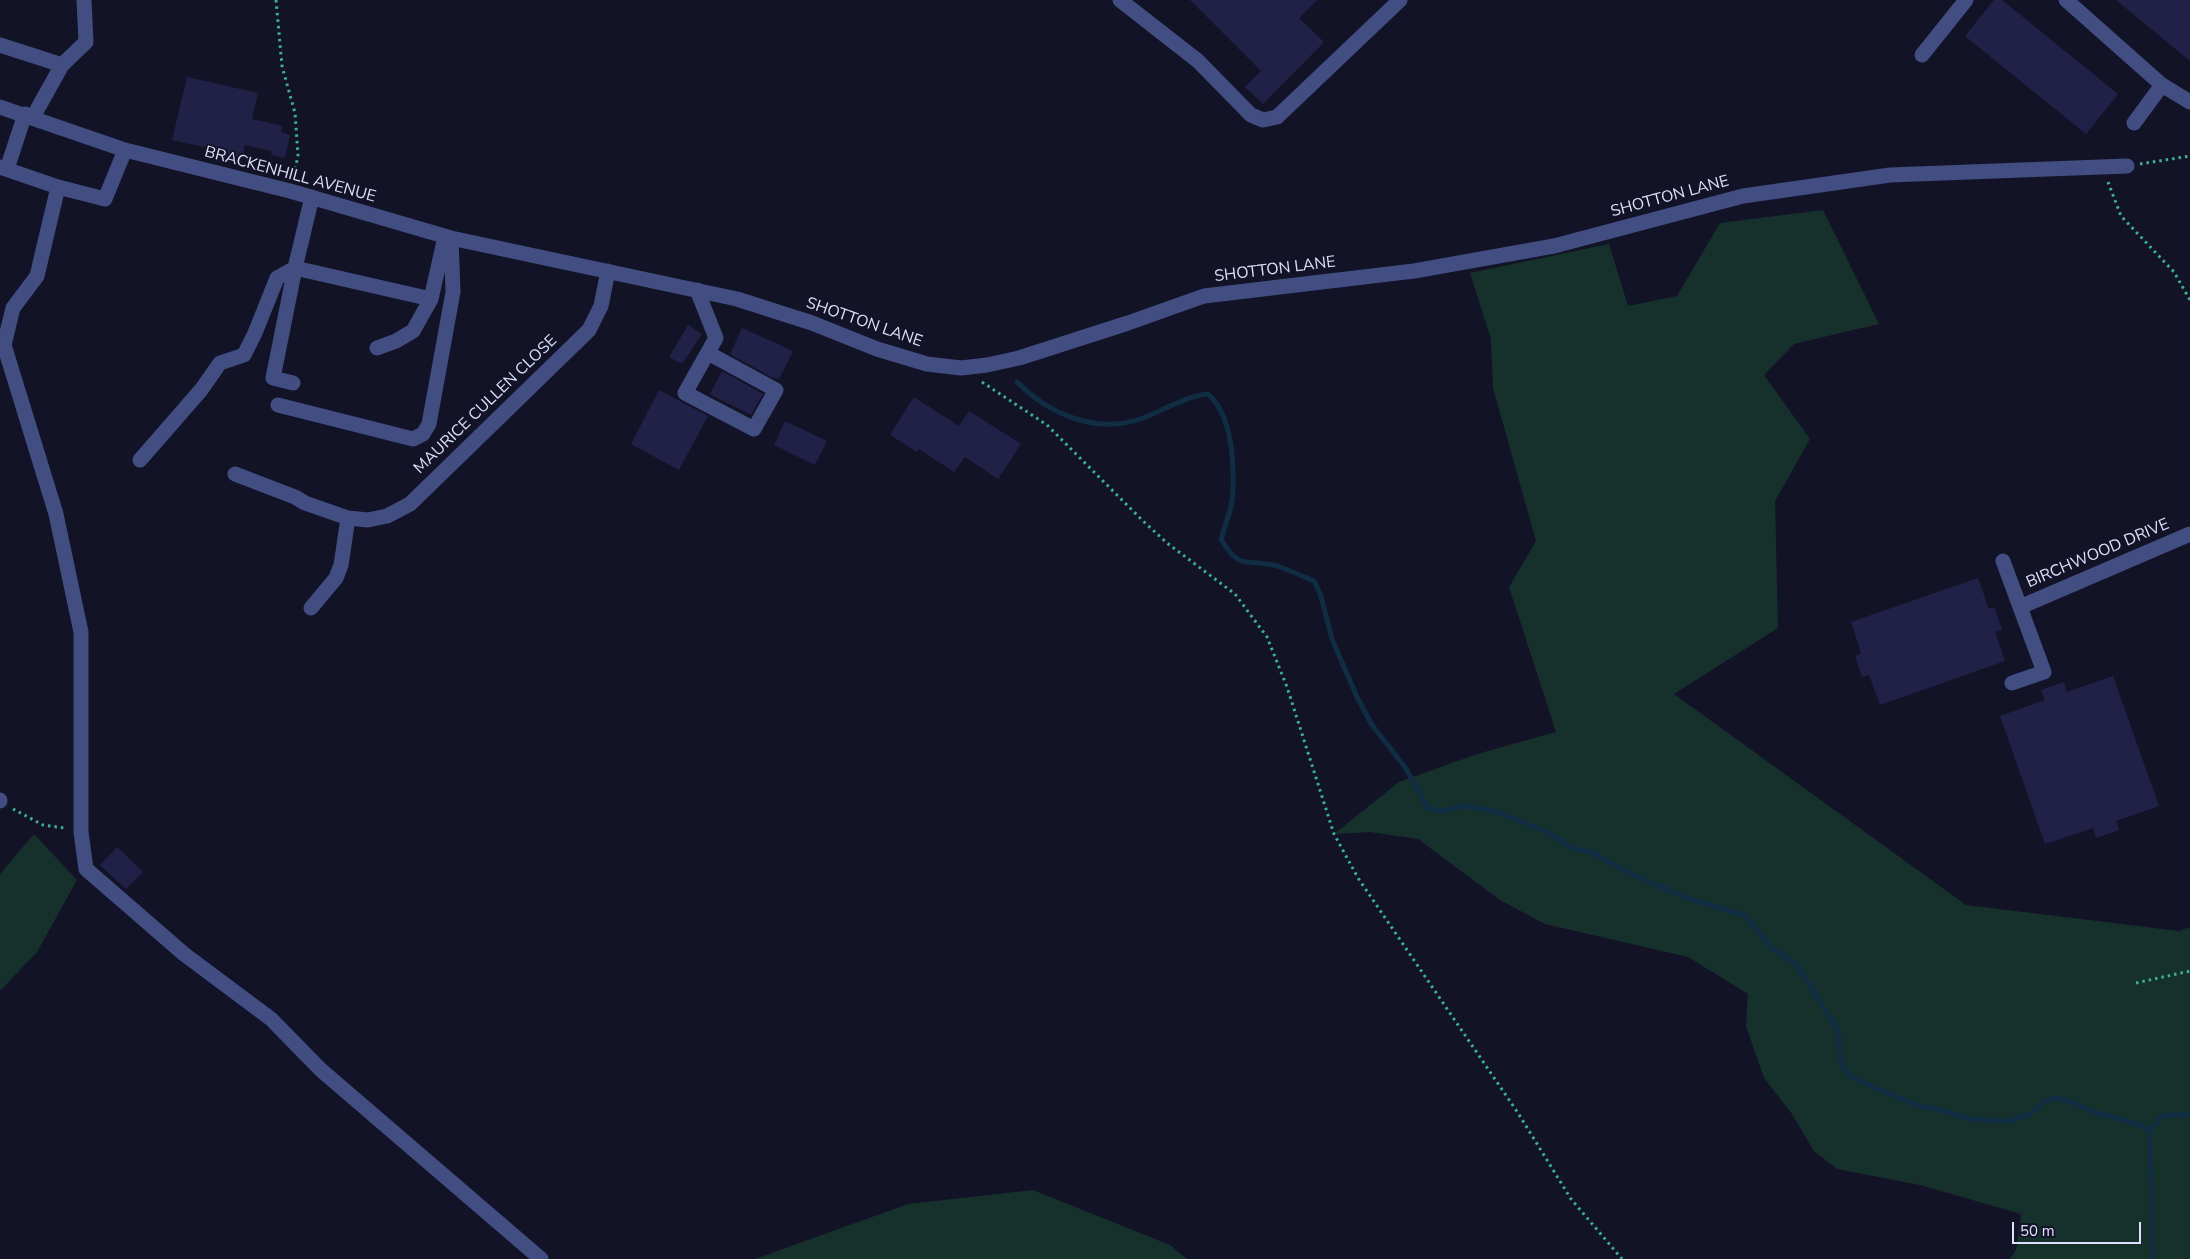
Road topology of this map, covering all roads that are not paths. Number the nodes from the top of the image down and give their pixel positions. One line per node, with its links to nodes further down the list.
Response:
1 (84, 0): 8 (street)
2 (1120, 0): 3 (street)
3 (1400, 0)
4 (1966, 0): 7 (street)
5 (2066, 0): 9 (street)
6 (0, 45): 8 (street)
7 (1922, 55)
8 (62, 66): 12 (street)
9 (2162, 85): 10 (street); 13 (street)
10 (2190, 102)
11 (0, 107): 12 (street, BRACKENHILL AVENUE)
12 (29, 115): 14 (street, BRACKENHILL AVENUE); 16 (street)
13 (2134, 123)
14 (125, 150): 17 (street); 18 (street, BRACKENHILL AVENUE)
15 (2127, 166): 22 (street, SHOTTON LANE)
16 (4, 168): 17 (street)
17 (58, 187): 36 (street)
18 (312, 198): 19 (street, BRACKENHILL AVENUE); 20 (street)
19 (448, 238): 21 (street, SHOTTON LANE); 23 (street); 27 (street)
20 (295, 268): 23 (street); 26 (street); 28 (street)
21 (608, 271): 22 (street, SHOTTON LANE); 30 (street, MAURICE CULLEN CLOSE)
22 (698, 290): 25 (street)
23 (431, 299): 24 (street)
24 (377, 348)
25 (708, 353): 25 (street)
26 (293, 383)
27 (278, 405)
28 (140, 460)
29 (235, 474): 30 (street, MAURICE CULLEN CLOSE)
30 (348, 518): 34 (street)
31 (2190, 534): 33 (street, BIRCHWOOD DRIVE)
32 (2003, 562): 33 (street)
33 (2020, 607): 35 (street)
34 (311, 608)
35 (2012, 683)
36 (541, 1259)

